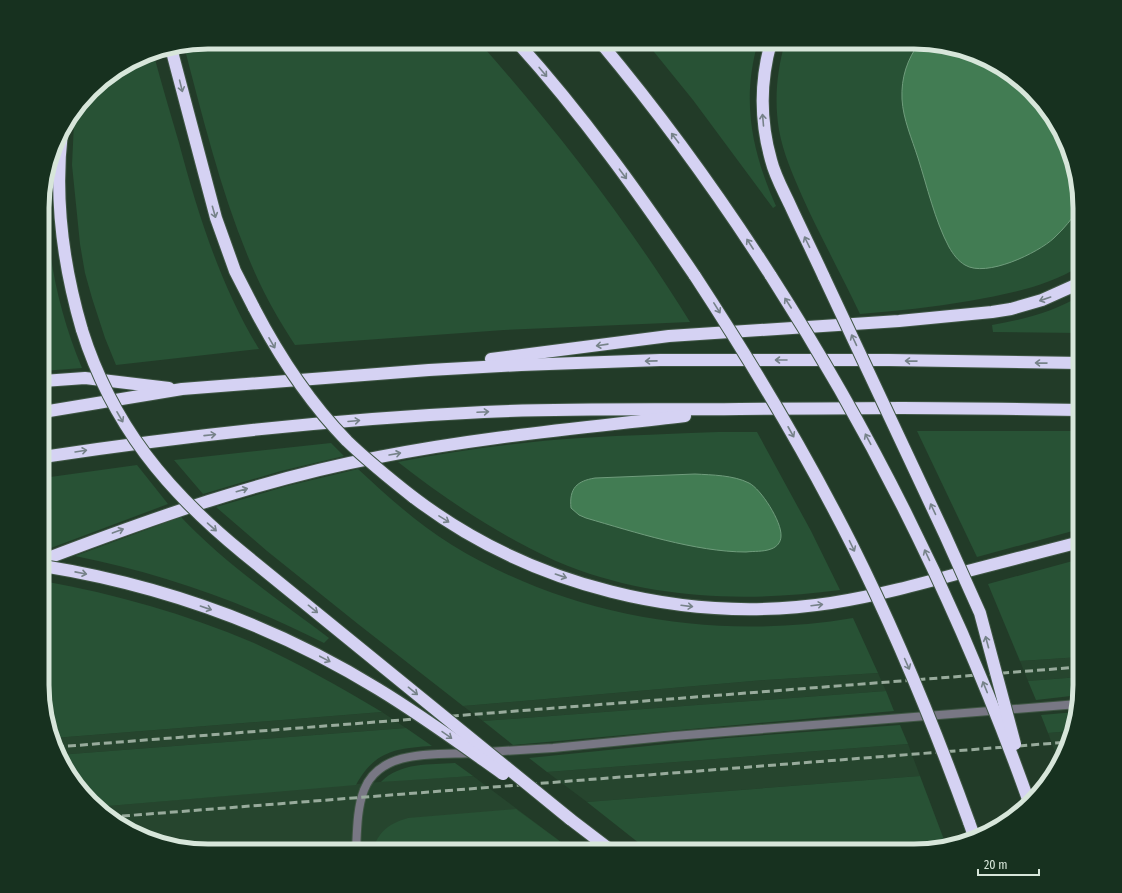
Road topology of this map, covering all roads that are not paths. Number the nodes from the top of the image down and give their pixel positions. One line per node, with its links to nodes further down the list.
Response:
1 (524, 49): 22 (highway, one-way to 22, bridge)
2 (605, 49): 19 (highway, one-way to 2, bridge)
3 (769, 49): 20 (highway, one-way to 3, bridge)
4 (172, 53): 15 (highway, one-way to 15, bridge)
5 (61, 147): 21 (highway, one-way to 21, bridge)
6 (1073, 286): 8 (highway, one-way to 8)
7 (1073, 363): 8 (highway, one-way to 8)
8 (383, 374): 10 (highway)
9 (49, 381): 10 (highway)
10 (182, 389): 13 (highway)
11 (739, 410): 12 (highway); 14 (highway, one-way to 11); 16 (highway, one-way to 11)
12 (1073, 410)
13 (49, 411)
14 (49, 456)
15 (1073, 544)
16 (49, 558)
17 (49, 567): 21 (highway, one-way to 21, bridge)
18 (1072, 704): 23 (lane)
19 (1027, 796)
20 (1028, 796)
21 (570, 819): 24 (highway)
22 (973, 833)
23 (357, 844)
24 (603, 844)

